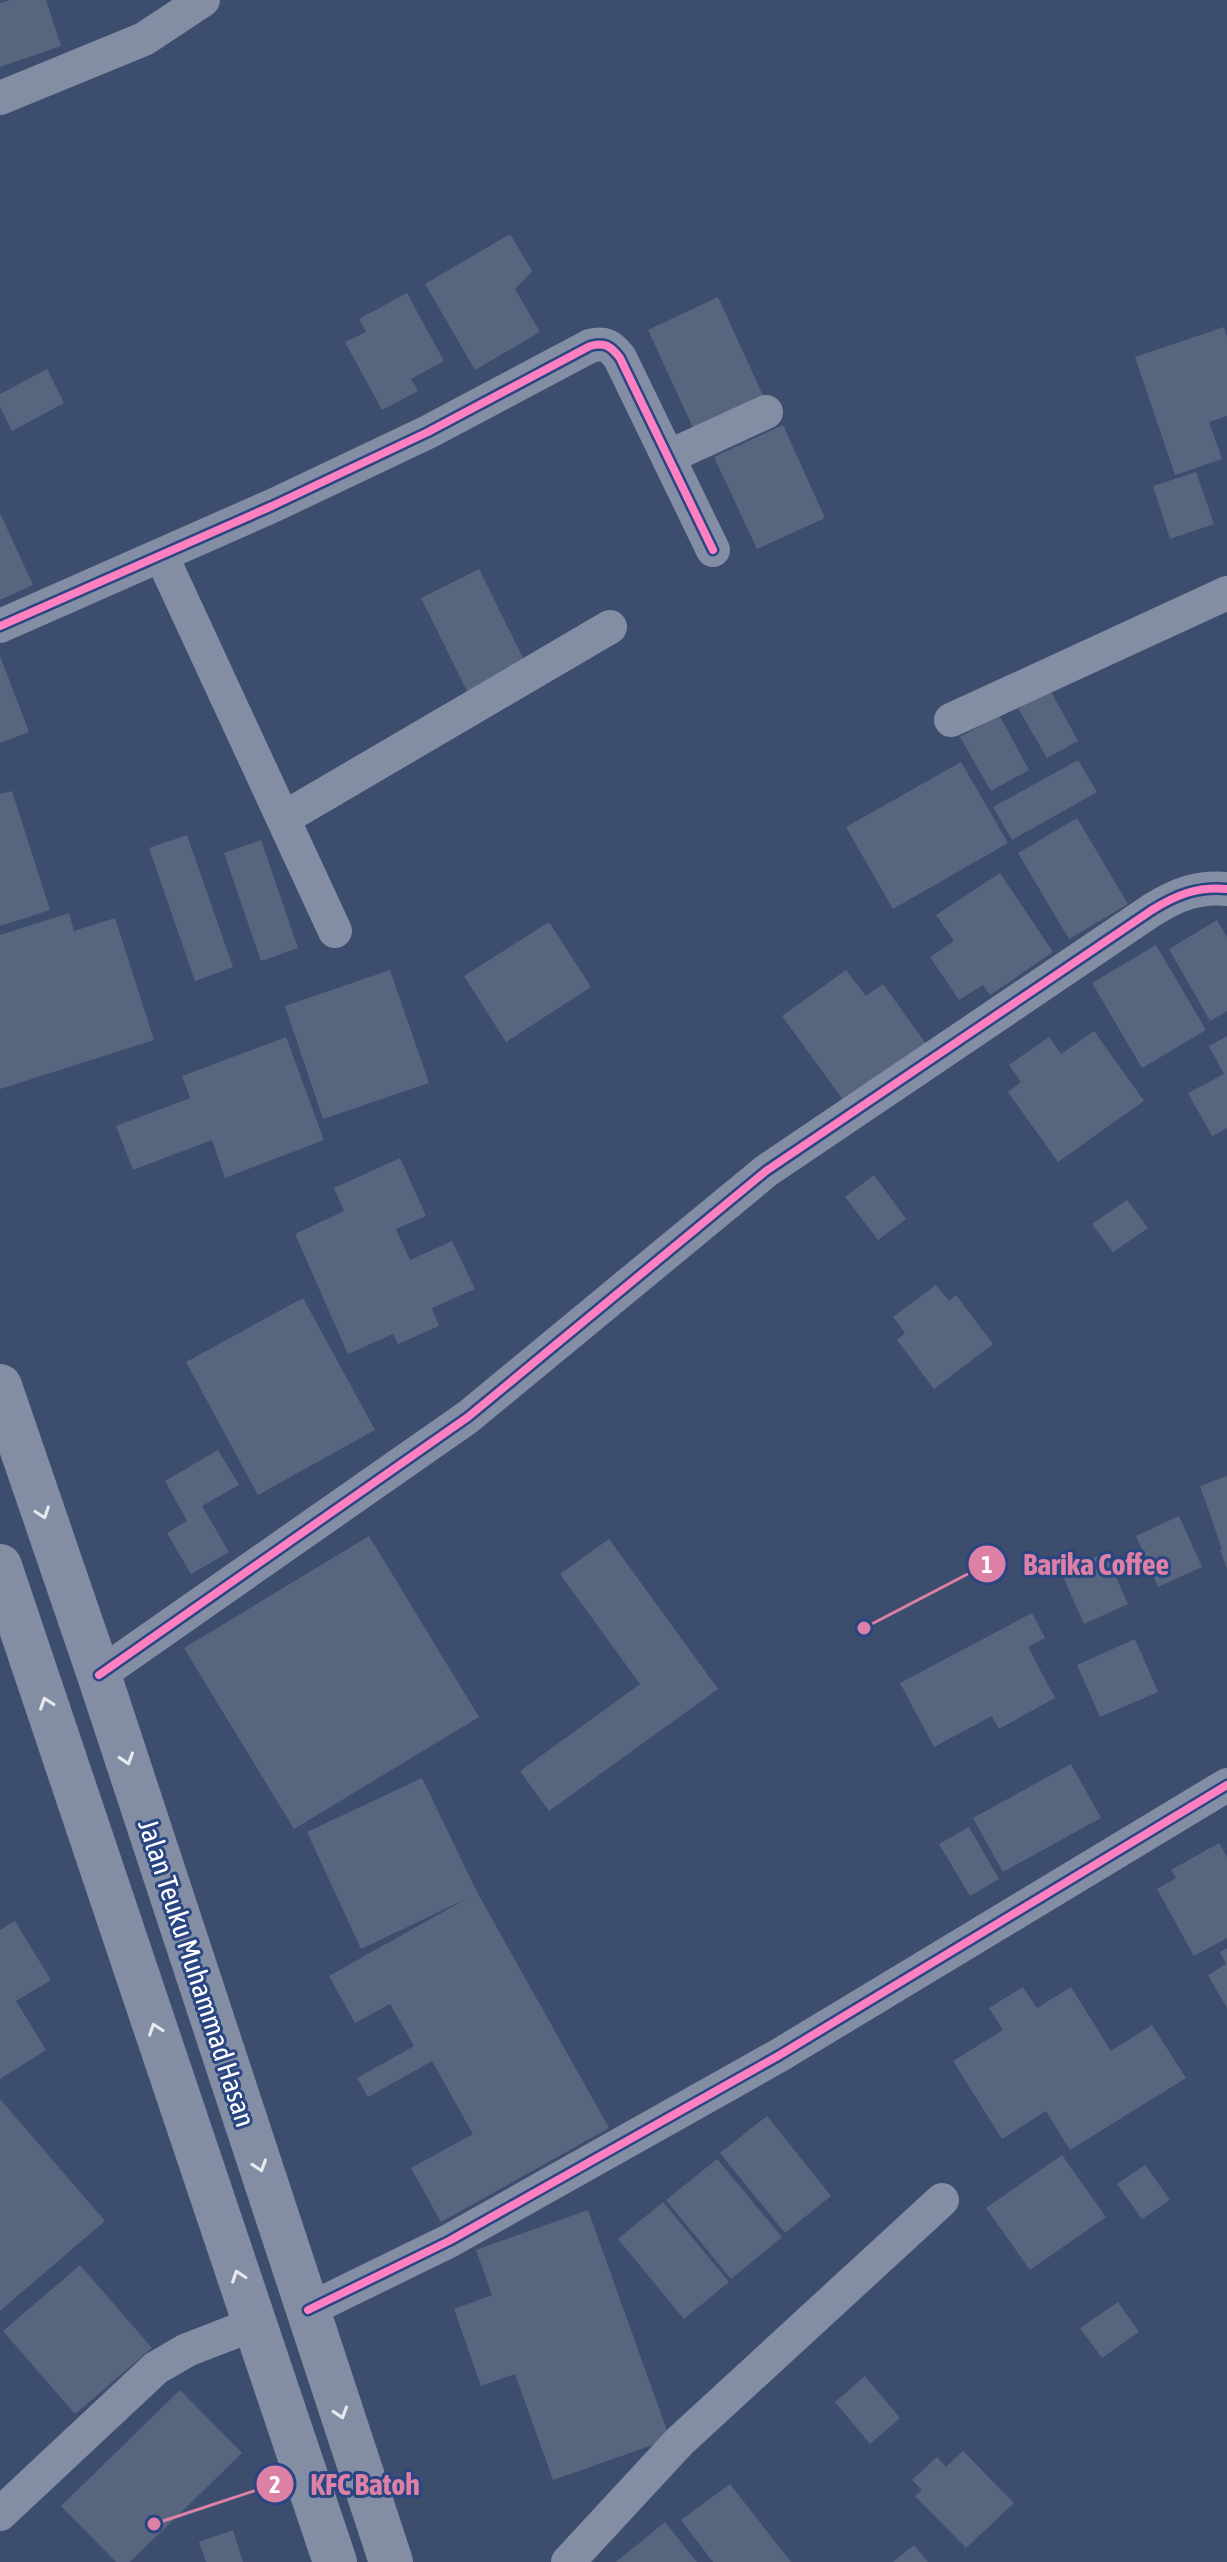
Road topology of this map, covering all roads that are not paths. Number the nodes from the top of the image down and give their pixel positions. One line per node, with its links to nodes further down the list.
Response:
1 (203, 0): 2 (street)
2 (0, 98)
3 (766, 412): 4 (street)
4 (668, 457): 5 (street); 6 (street)
5 (713, 550)
6 (162, 557): 8 (street); 11 (street)
7 (1227, 593): 10 (street)
8 (0, 626)
9 (610, 627): 11 (street)
10 (951, 720)
11 (284, 818): 13 (street)
12 (1227, 889): 17 (street)
13 (335, 931)
14 (0, 1386): 15 (highway, Jalan Teuku Muhammad Hasan)
15 (12, 1462): 17 (highway, Jalan Teuku Muhammad Hasan, one-way to 17)
16 (0, 1566): 21 (highway, Jalan Teuku Muhammad Hasan, one-way to 16)
17 (99, 1675): 20 (highway, Jalan Teuku Muhammad Hasan, one-way to 20)
18 (1223, 1796): 20 (street)
19 (942, 2200): 25 (street)
20 (308, 2310): 24 (highway, Jalan Teuku Muhammad Hasan, one-way to 24)
21 (254, 2324): 22 (street); 23 (highway, Jalan Teuku Muhammad Hasan)
22 (0, 2514)
23 (335, 2562)
24 (391, 2562)
25 (568, 2562)

